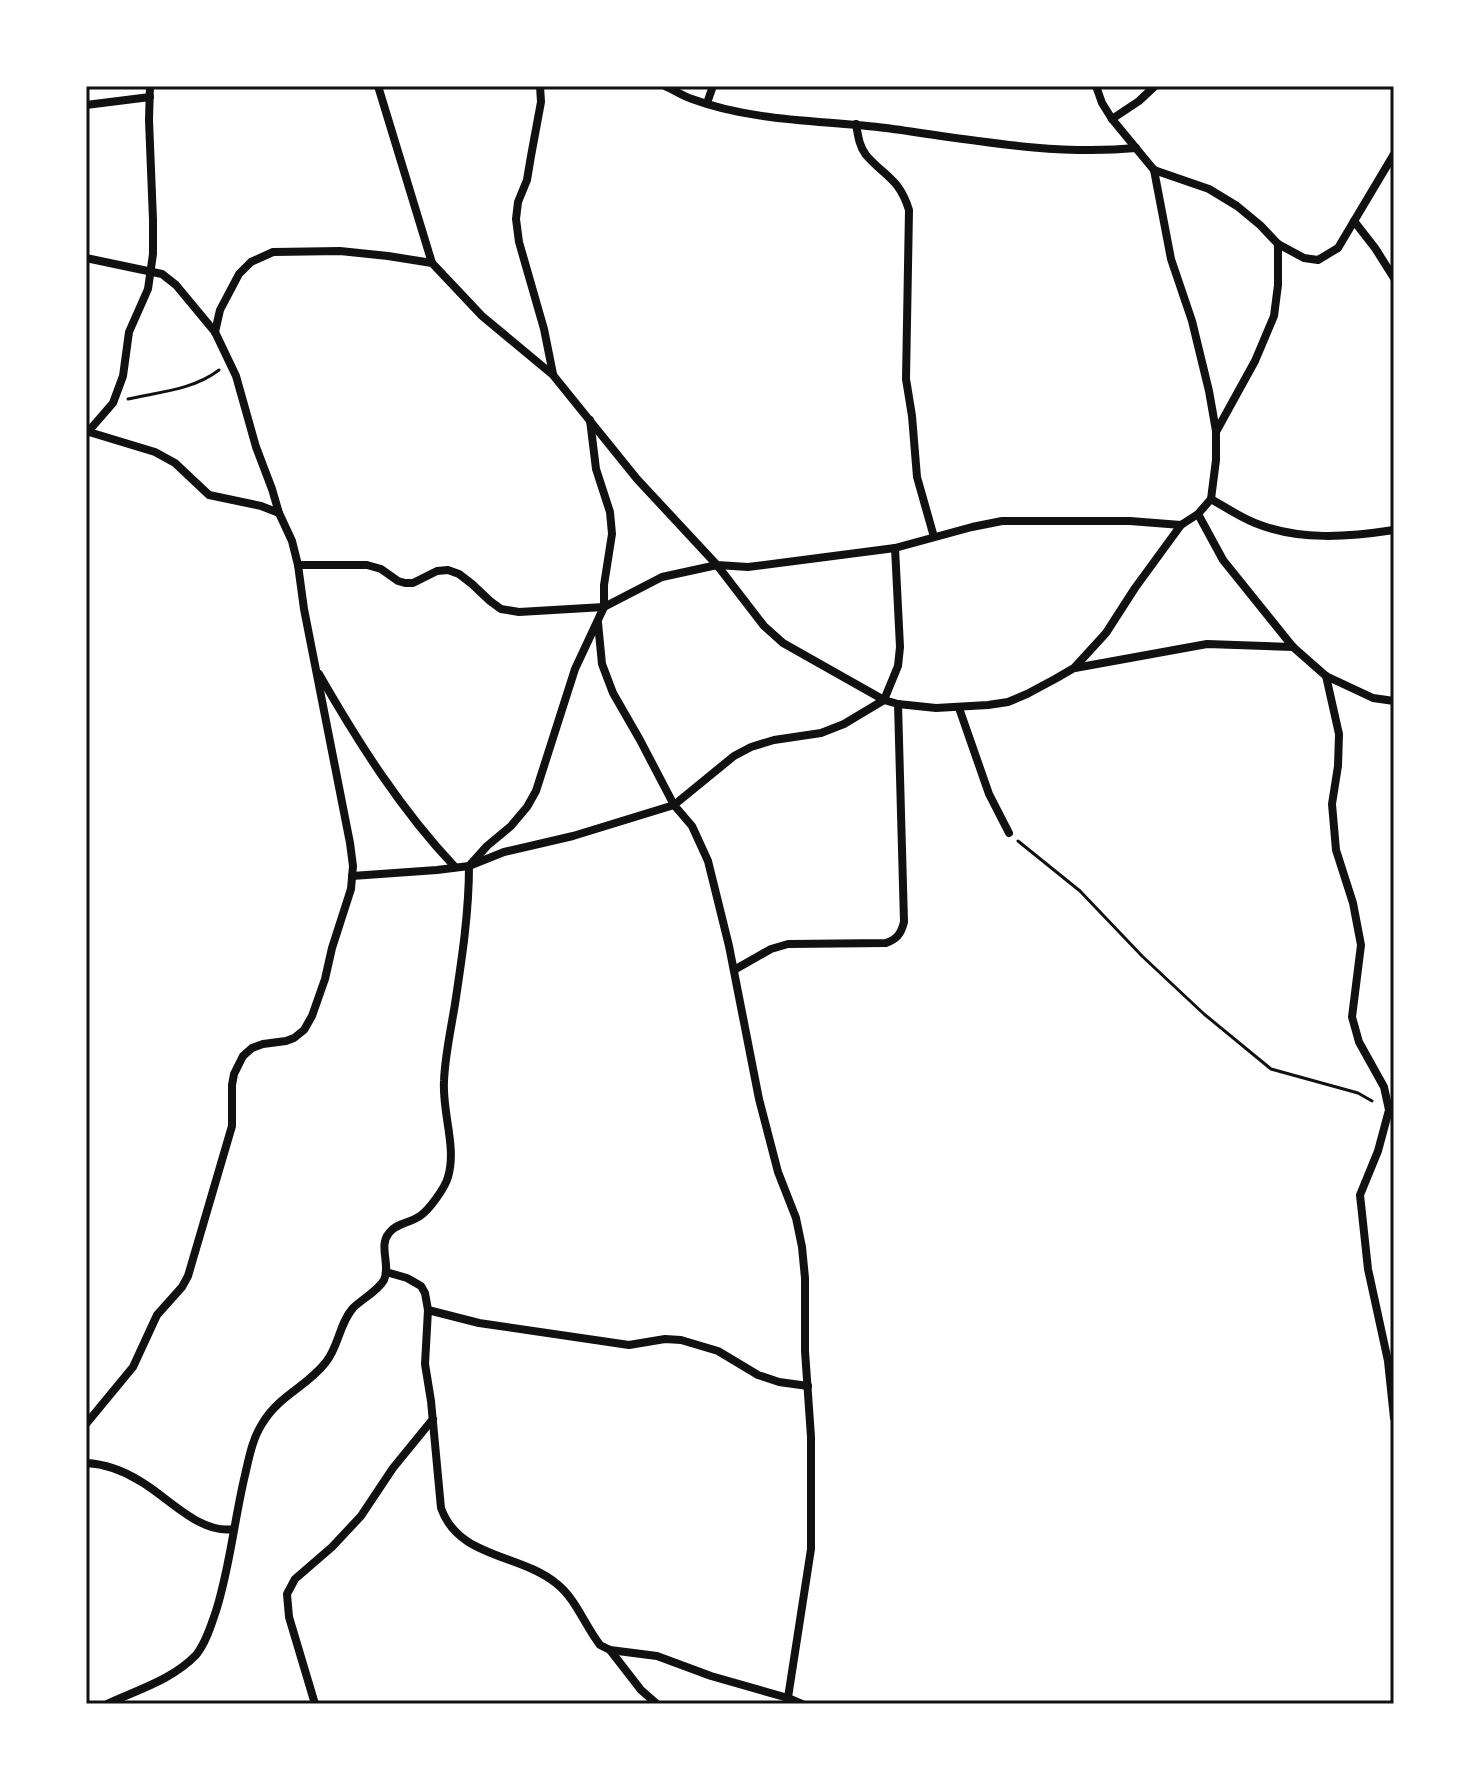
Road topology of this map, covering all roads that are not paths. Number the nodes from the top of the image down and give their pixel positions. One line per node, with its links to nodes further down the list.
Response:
1 (150, 86): 8 (street)
2 (378, 86): 19 (street)
3 (540, 86): 23 (street)
4 (665, 86): 9 (street)
5 (713, 86): 9 (street)
6 (1096, 86): 11 (street)
7 (1155, 86): 11 (street)
8 (150, 97): 10 (street); 20 (street)
9 (707, 103): 12 (street)
10 (86, 105)
11 (1112, 119): 13 (street)
12 (856, 124): 13 (street); 32 (street)
13 (1136, 148): 15 (street)
14 (1394, 154): 16 (street)
15 (1154, 170): 17 (street); 25 (street)
16 (1354, 221): 17 (street); 21 (street)
17 (1278, 244): 25 (street)
18 (86, 258): 20 (street)
19 (432, 263): 22 (street); 23 (street)
20 (151, 271): 22 (street); 26 (street)
21 (1394, 278)
22 (215, 332): 28 (street)
23 (553, 375): 24 (street)
24 (590, 420): 35 (street); 36 (street)
25 (1216, 431): 27 (street)
26 (87, 433): 28 (street)
27 (1211, 499): 29 (street); 31 (street)
28 (279, 513): 34 (street)
29 (1198, 514): 30 (street); 38 (street)
30 (1181, 525): 32 (street); 40 (street)
31 (1394, 530)
32 (934, 537): 33 (street)
33 (895, 548): 35 (street); 42 (street)
34 (298, 565): 36 (street); 39 (street)
35 (717, 565): 36 (street); 42 (street)
36 (604, 607): 37 (street)
37 (598, 623): 46 (street); 48 (street)
38 (1293, 647): 40 (street); 41 (street)
39 (314, 667): 49 (street); 50 (street)
40 (1074, 668): 45 (street)
41 (1326, 676): 43 (street); 55 (street)
42 (884, 700): 44 (street); 46 (street)
43 (1394, 701)
44 (898, 704): 45 (street); 51 (street)
45 (959, 708): 47 (street)
46 (674, 805): 48 (street); 51 (street)
47 (1009, 833)
48 (469, 866): 49 (street); 52 (street)
49 (455, 867): 50 (street)
50 (352, 876): 57 (street)
51 (734, 970): 54 (street)
52 (386, 1272): 53 (street); 59 (street)
53 (428, 1310): 54 (street); 56 (street)
54 (808, 1386): 61 (street)
55 (1394, 1418)
56 (433, 1419): 60 (street); 63 (street)
57 (86, 1424)
58 (86, 1463): 59 (street)
59 (234, 1529): 62 (street)
60 (610, 1650): 61 (street); 64 (street)
61 (787, 1701): 65 (street)
62 (107, 1704)
63 (315, 1704)
64 (657, 1704)
65 (802, 1704)

